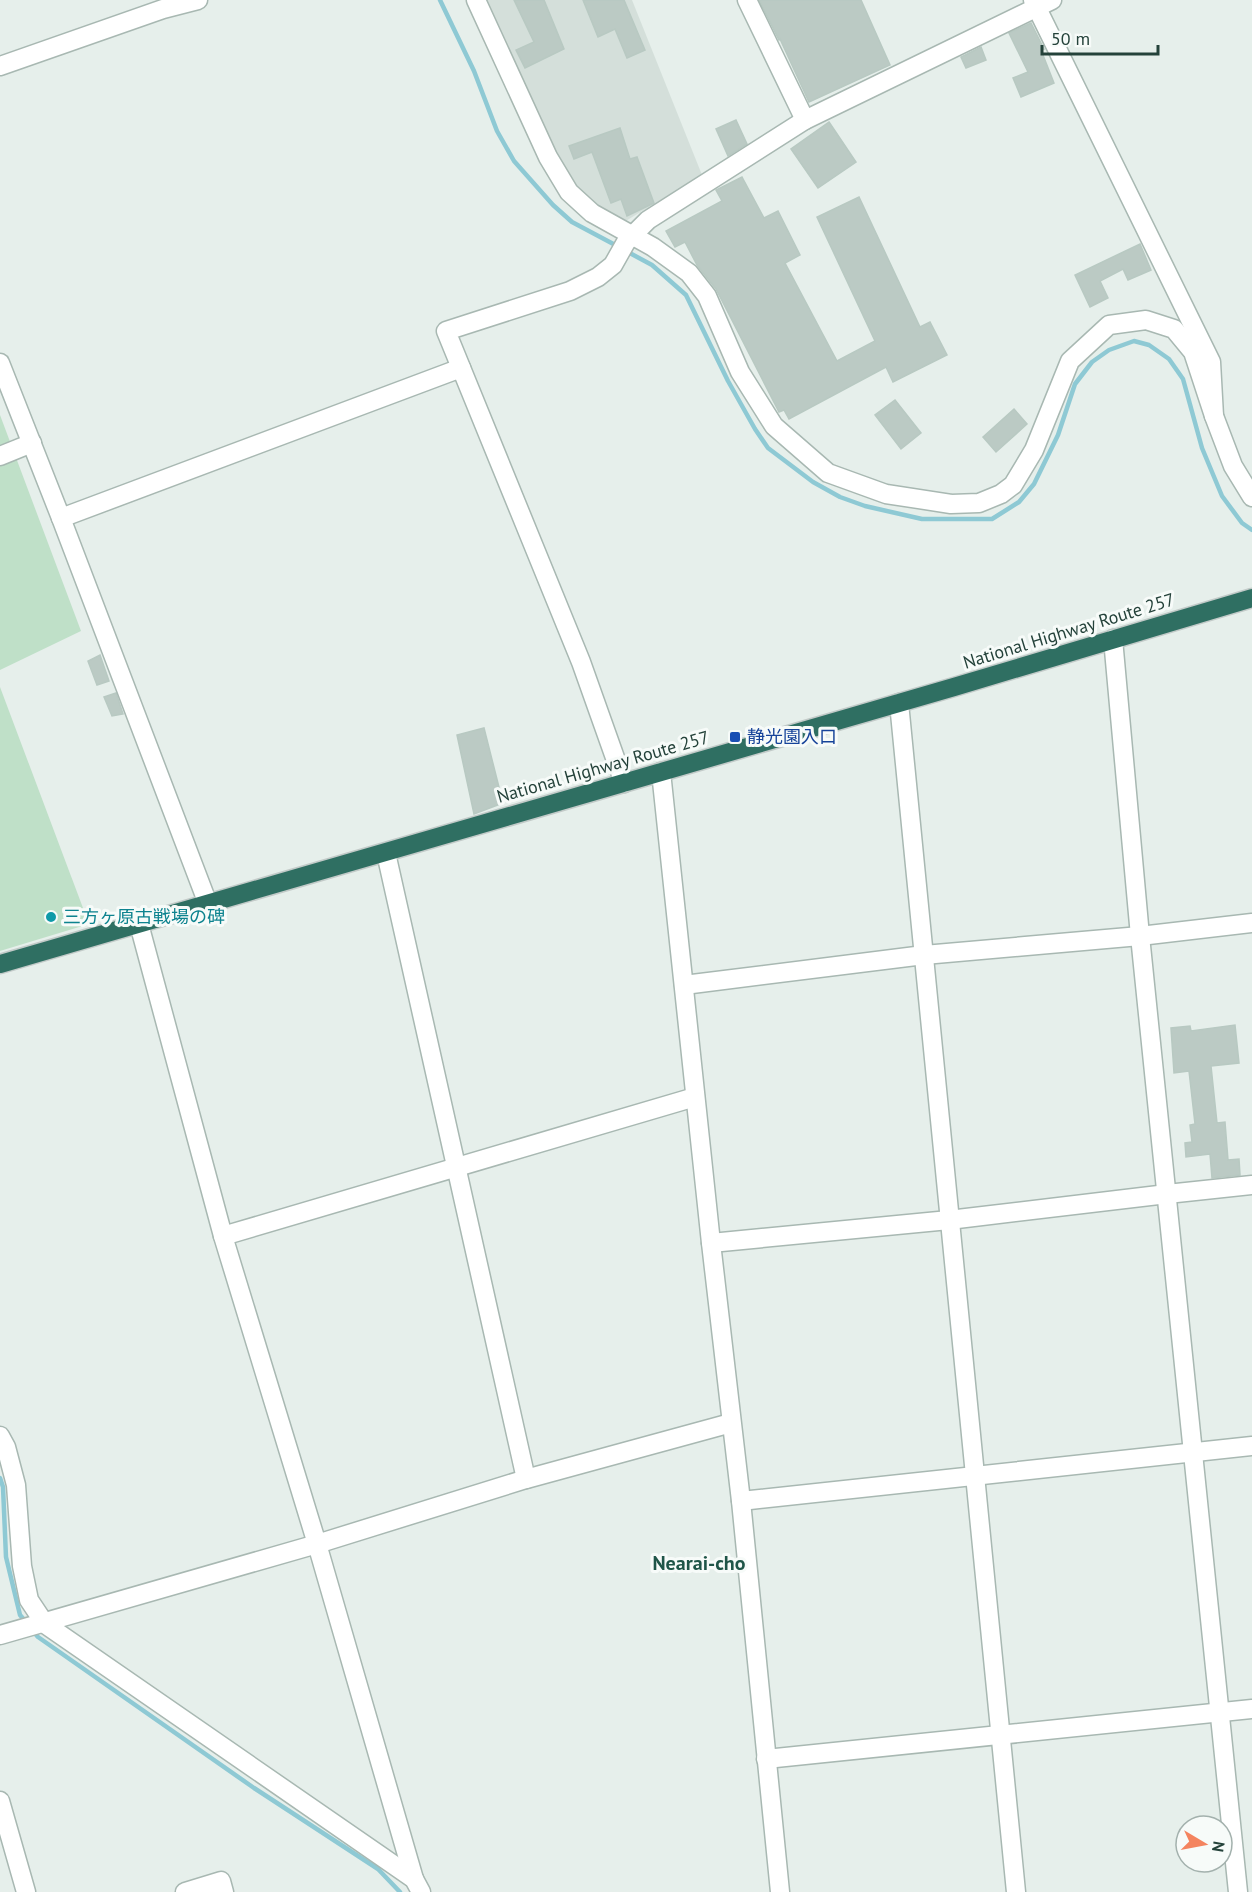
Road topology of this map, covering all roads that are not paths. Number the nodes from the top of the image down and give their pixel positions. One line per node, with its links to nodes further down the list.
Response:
1 (198, 0): 5 (street)
2 (476, 0): 7 (street)
3 (747, 0): 6 (street)
4 (1040, 2): 6 (street); 10 (street)
5 (0, 66)
6 (805, 120): 7 (street)
7 (629, 238): 9 (street); 10 (street)
8 (0, 363): 11 (street)
9 (461, 368): 14 (street); 19 (street)
10 (1214, 416): 13 (street)
11 (32, 443): 12 (street); 14 (street)
12 (0, 456)
13 (1252, 497)
14 (61, 518): 21 (street)
15 (1252, 598): 16 (highway, National Highway Route 257)
16 (1113, 639): 17 (highway, National Highway Route 257); 24 (street)
17 (899, 704): 18 (highway, National Highway Route 257); 25 (street)
18 (661, 772): 19 (highway, National Highway Route 257); 27 (street)
19 (624, 783): 20 (highway, National Highway Route 257)
20 (386, 852): 21 (highway, National Highway Route 257); 29 (street)
21 (208, 904): 23 (highway, National Highway Route 257)
22 (1252, 923): 24 (street)
23 (139, 924): 26 (highway, National Highway Route 257); 33 (street)
24 (1140, 936): 25 (street); 31 (street)
25 (924, 955): 27 (street); 32 (street)
26 (0, 964)
27 (684, 985): 28 (street)
28 (695, 1096): 29 (street); 34 (street)
29 (456, 1167): 33 (street); 40 (street)
30 (1252, 1185): 31 (street)
31 (1167, 1194): 32 (street); 38 (street)
32 (950, 1220): 34 (street); 39 (street)
33 (223, 1236): 42 (street)
34 (711, 1243): 35 (street)
35 (731, 1423): 40 (street); 41 (street)
36 (0, 1436): 43 (street)
37 (1252, 1446): 38 (street)
38 (1194, 1452): 39 (street); 46 (street)
39 (974, 1477): 41 (street); 47 (street)
40 (526, 1479): 42 (street)
41 (741, 1501): 48 (street)
42 (317, 1544): 43 (street); 50 (street)
43 (34, 1626): 44 (street); 50 (street)
44 (0, 1635)
45 (1252, 1709): 46 (street)
46 (1220, 1712): 47 (street); 56 (street)
47 (1000, 1734): 48 (street); 55 (street)
48 (766, 1759): 54 (street)
49 (0, 1801): 51 (street)
50 (417, 1886)
51 (26, 1892)
52 (185, 1892): 53 (street)
53 (224, 1892)
54 (780, 1892)
55 (1016, 1892)
56 (1238, 1892)

